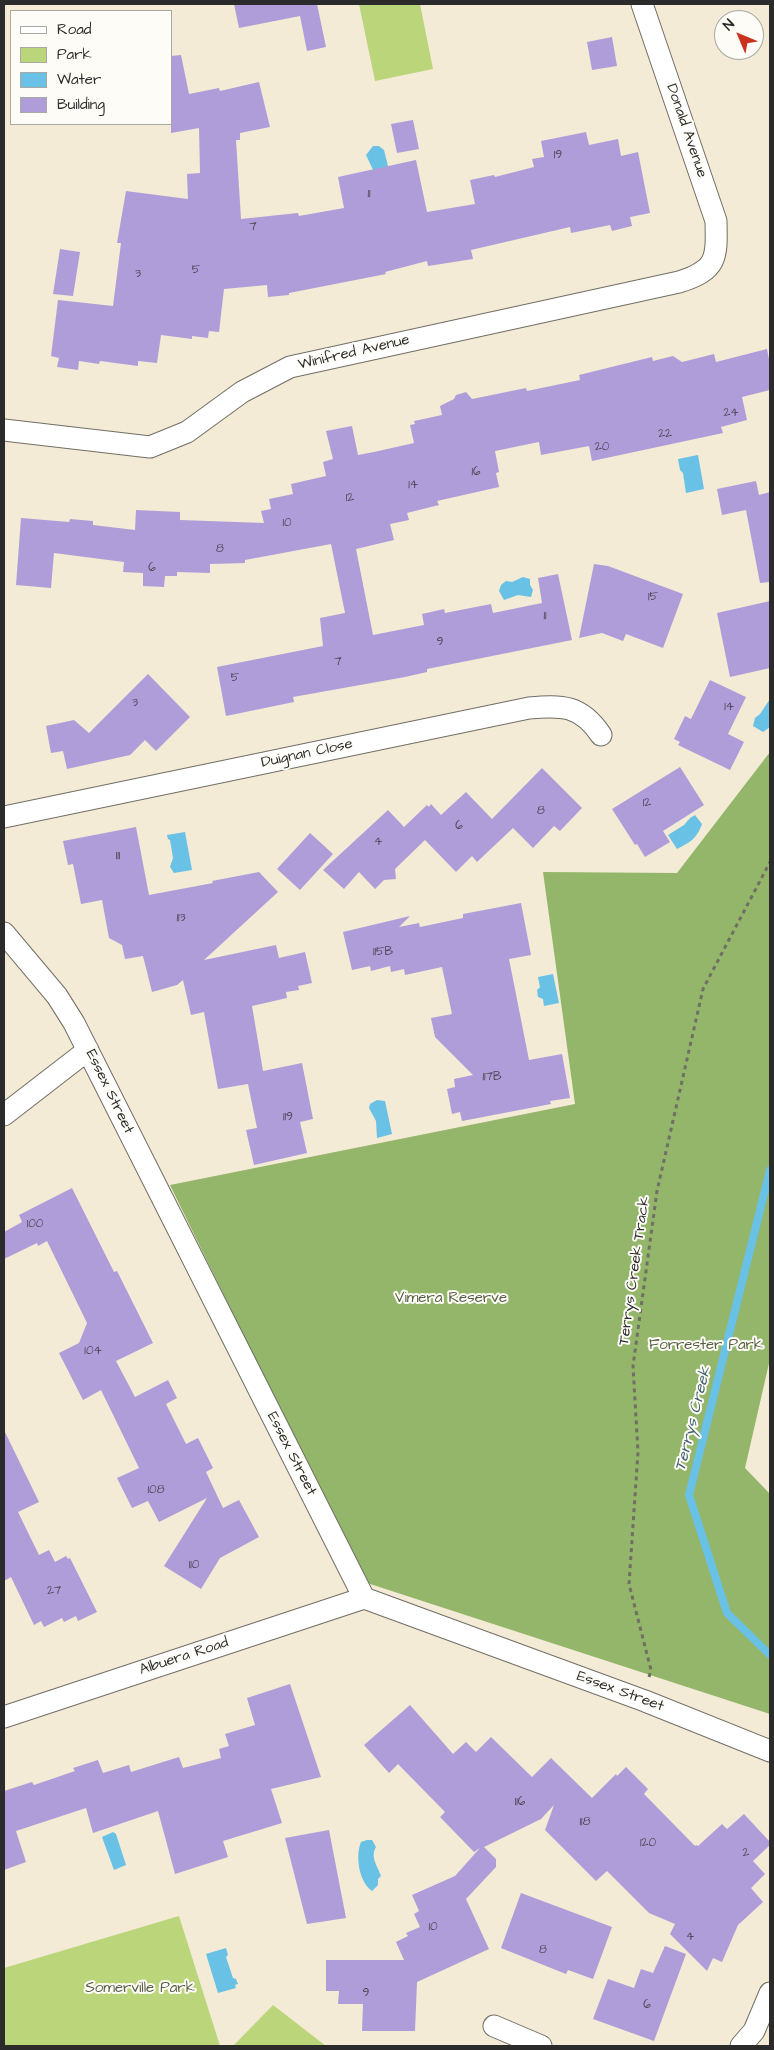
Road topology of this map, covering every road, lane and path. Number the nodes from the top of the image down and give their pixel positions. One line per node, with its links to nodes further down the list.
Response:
1 (642, 4): 2 (street, Donald Avenue)
2 (713, 260): 3 (street, Winifred Avenue)
3 (4, 430)
4 (601, 735): 5 (street, Duignan Close)
5 (4, 816)
6 (770, 862): 11 (path, Terrys Creek Track)
7 (4, 933): 8 (street, Essex Street)
8 (88, 1050): 9 (street); 10 (street, Essex Street)
9 (4, 1115)
10 (364, 1598): 11 (street, Essex Street); 12 (street, Albuera Road)
11 (645, 1701): 13 (street, Essex Street)
12 (4, 1717)
13 (770, 1751)
14 (770, 1993): 17 (street)
15 (494, 2026): 16 (street)
16 (541, 2046)
17 (741, 2046)

